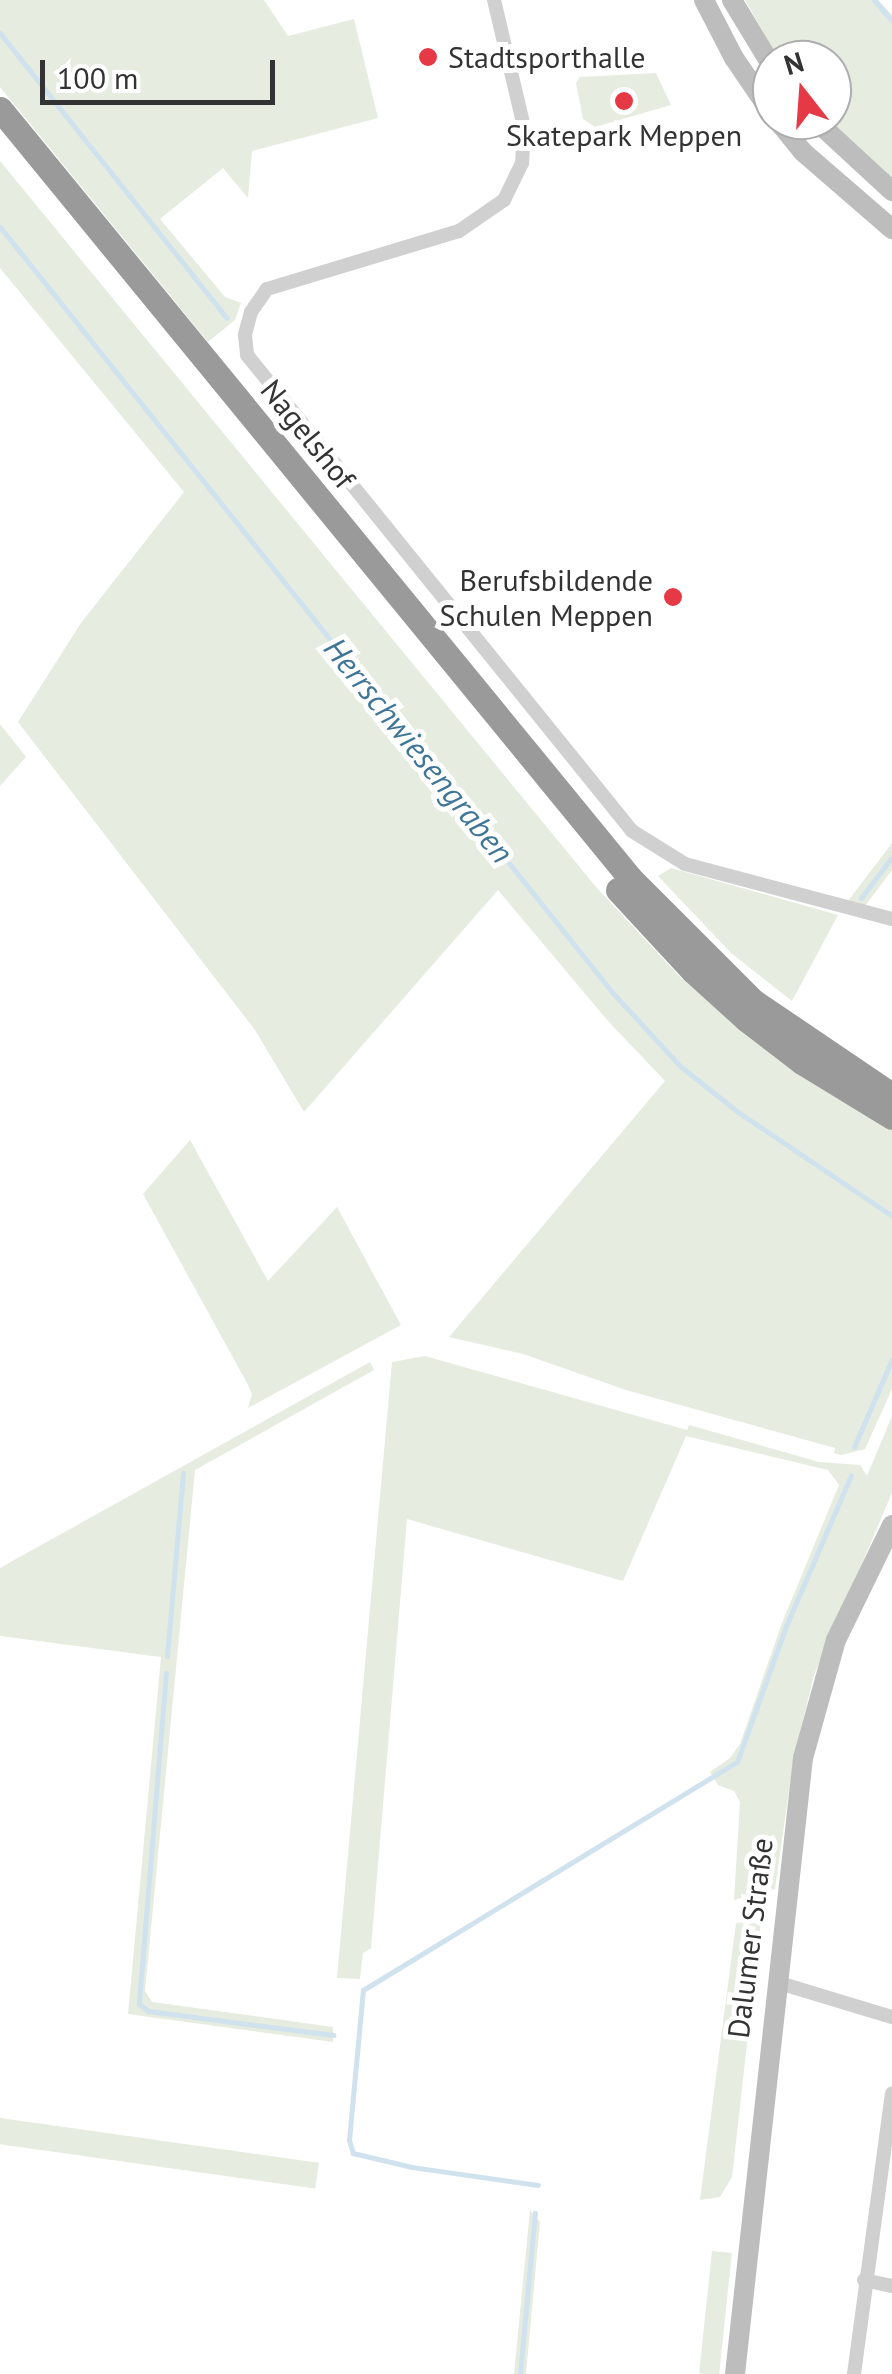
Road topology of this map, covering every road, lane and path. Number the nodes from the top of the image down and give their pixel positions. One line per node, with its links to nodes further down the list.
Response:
1 (494, 0): 12 (street, Nagelshof)
2 (704, 0): 5 (street)
3 (732, 0): 4 (street)
4 (756, 40)
5 (752, 85)
6 (0, 109): 13 (highway)
7 (0, 136): 14 (highway)
8 (793, 140): 11 (street)
9 (837, 140): 10 (street)
10 (892, 191)
11 (892, 229)
12 (892, 919)
13 (892, 1095)
14 (892, 1116)
15 (892, 1525): 16 (street, Dalumer Straße)
16 (776, 1982): 17 (street); 21 (street, Dalumer Straße)
17 (892, 2017)
18 (892, 2094): 19 (street)
19 (864, 2280): 20 (street); 22 (street)
20 (892, 2286)
21 (734, 2374)
22 (854, 2374)

